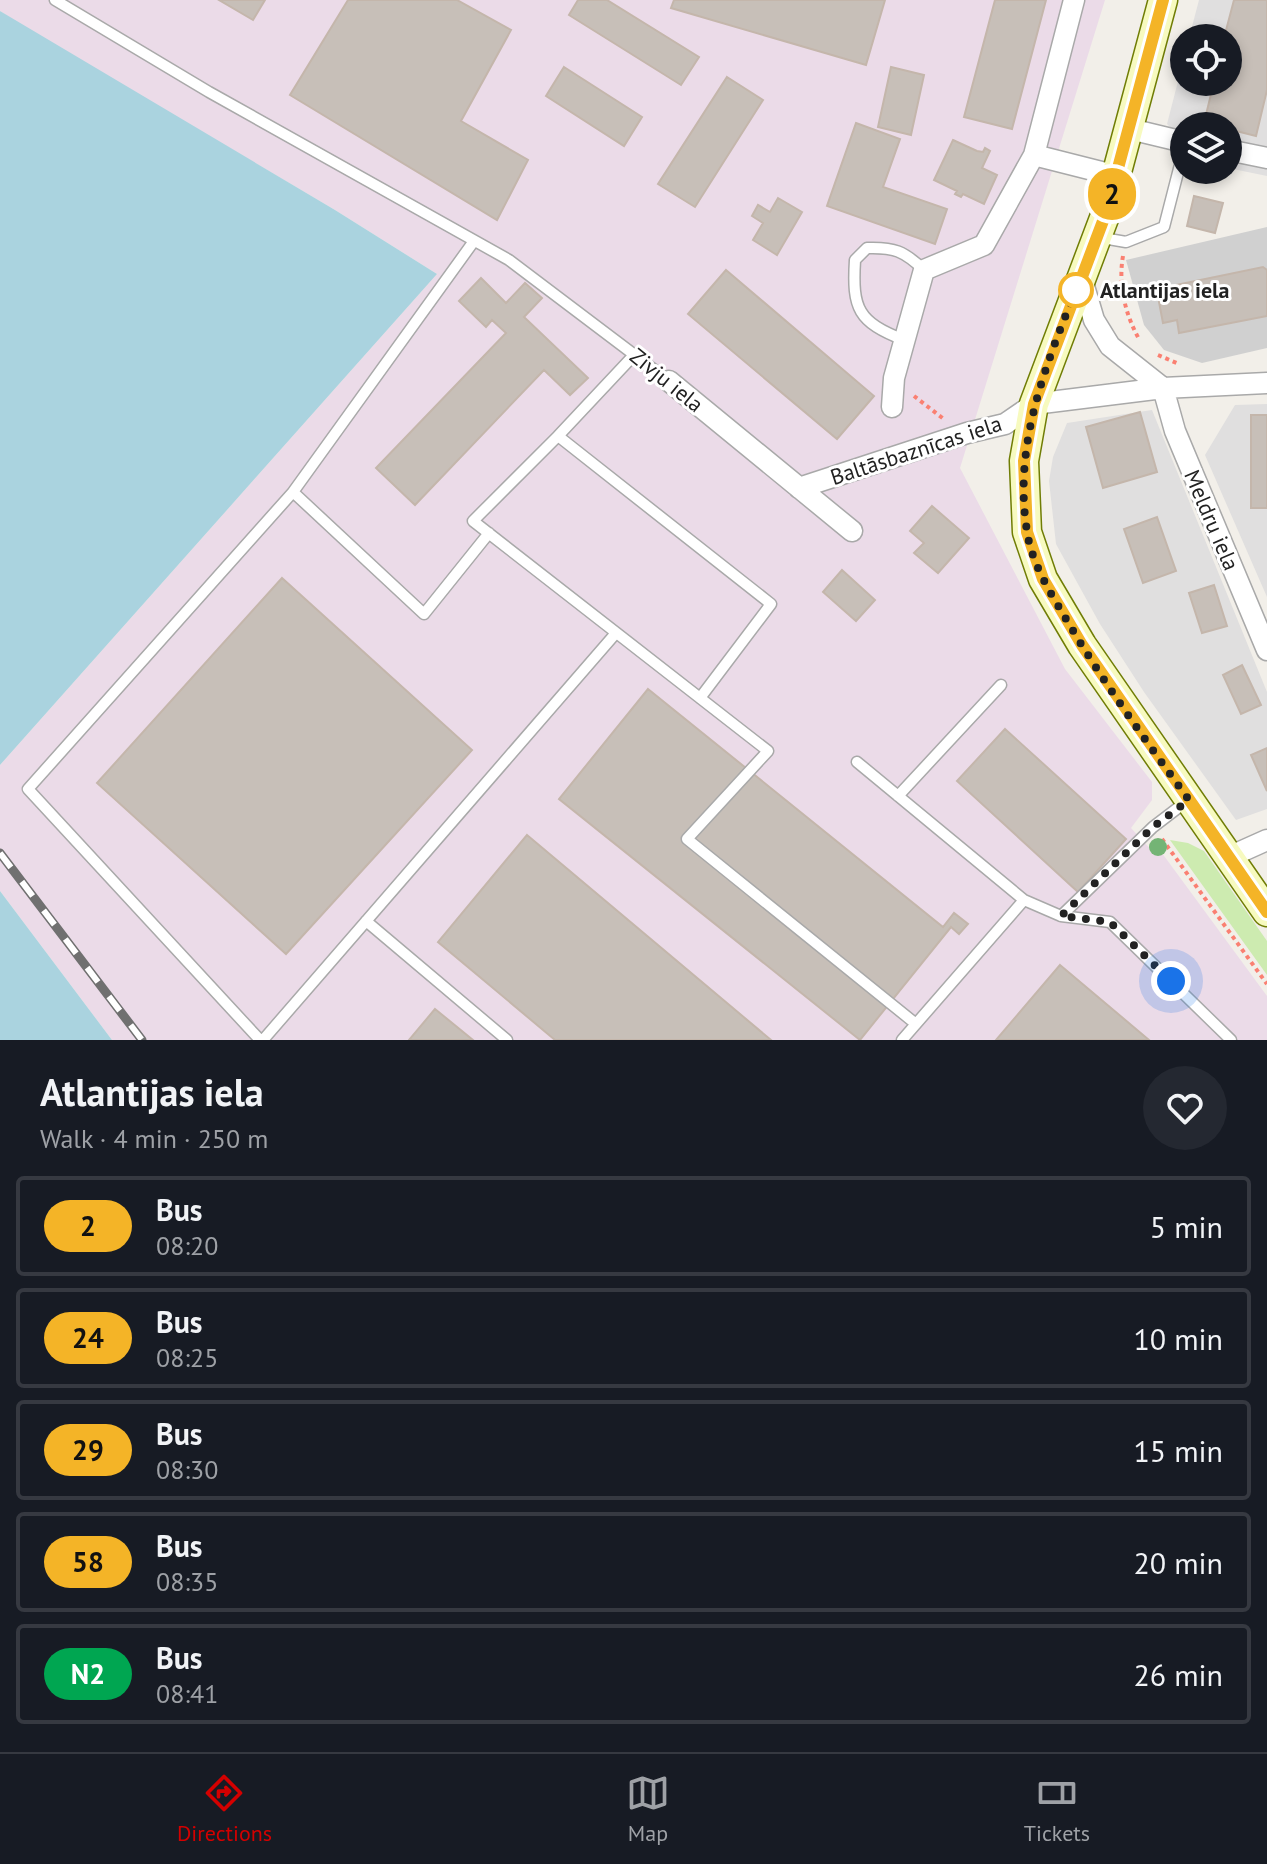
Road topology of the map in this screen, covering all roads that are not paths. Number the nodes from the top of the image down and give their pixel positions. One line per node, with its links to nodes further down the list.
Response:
1 (55, 0): 12 (lane, Zivju iela)
2 (1074, 0): 7 (street)
3 (1163, 0): 4 (main road)
4 (1130, 129): 5 (street); 9 (main road)
5 (1170, 139)
6 (1242, 153): 8 (street)
7 (1034, 155): 9 (street); 13 (street)
8 (1267, 158)
9 (1117, 176): 11 (main road)
10 (1175, 184): 11 (lane)
11 (1097, 237): 14 (main road)
12 (474, 241): 16 (lane, Zivju iela); 24 (lane)
13 (924, 270): 15 (street); 15 (lane)
14 (1081, 276): 19 (street); 20 (main road)
15 (904, 340): 21 (street)
16 (635, 354): 17 (lane, Zivju iela); 22 (lane)
17 (669, 381): 23 (street, Zivju iela)
18 (1267, 383): 19 (street, Baltāsbaznīcas iela)
19 (1163, 388): 20 (street, Baltāsbaznīcas iela); 28 (street, Meldru iela)
20 (1034, 404): 23 (street, Baltāsbaznīcas iela); 33 (main road)
21 (892, 407)
22 (558, 436): 26 (lane); 30 (lane)
23 (799, 488): 25 (street, Zivju iela)
24 (293, 492): 26 (lane); 41 (lane)
25 (852, 531)
26 (489, 533): 27 (lane)
27 (616, 633): 30 (lane); 39 (lane)
28 (1267, 650)
29 (1001, 685): 32 (lane)
30 (700, 698): 40 (lane)
31 (857, 762): 32 (lane)
32 (898, 796): 36 (lane)
33 (1189, 800): 35 (main road); 38 (lane)
34 (1267, 840): 35 (street)
35 (1229, 857): 37 (main road)
36 (1024, 900): 38 (lane); 40 (lane)
37 (1267, 912)
38 (1061, 916): 44 (lane)
39 (366, 921): 41 (lane); 42 (lane)
40 (916, 1024): 43 (lane)
41 (261, 1040)
42 (507, 1040)
43 (902, 1040)
44 (1231, 1040)

